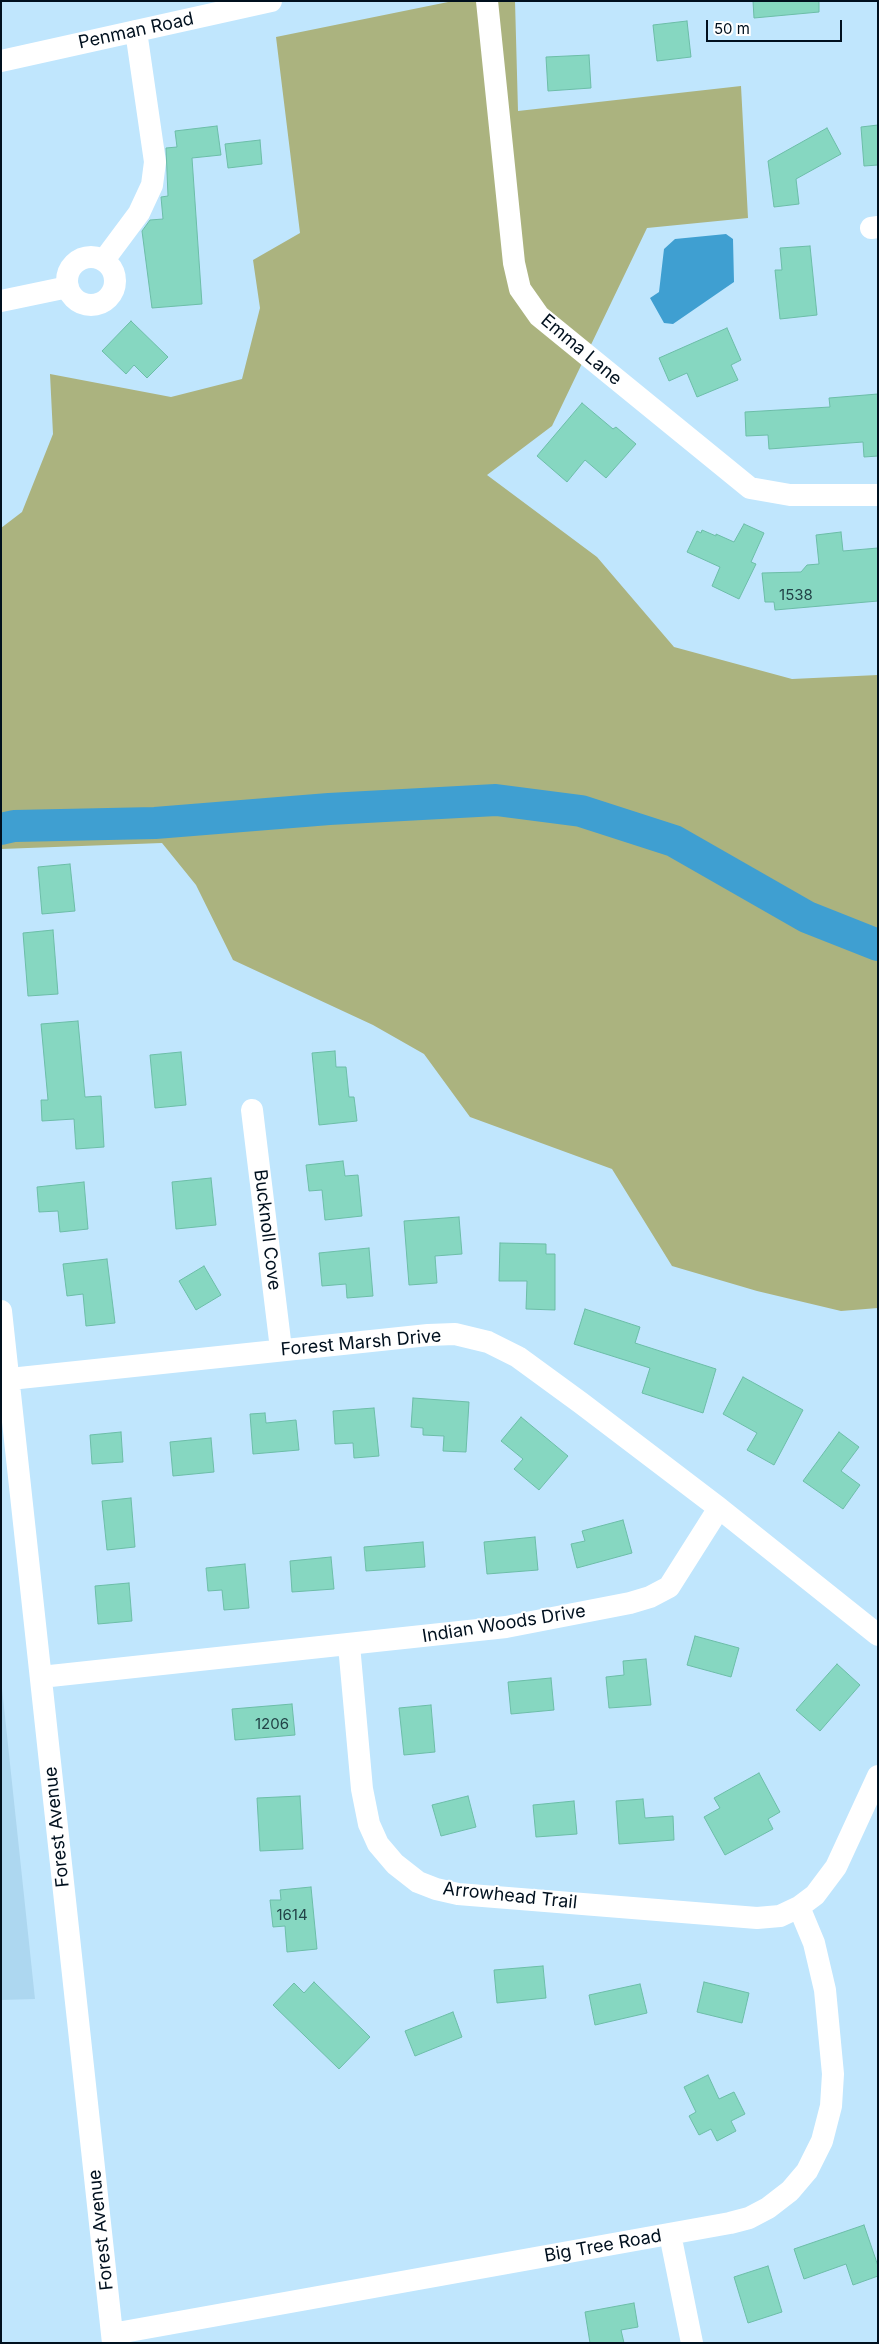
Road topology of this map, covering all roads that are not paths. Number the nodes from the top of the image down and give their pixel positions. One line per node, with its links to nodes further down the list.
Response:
1 (271, 1): 3 (street, Penman Road)
2 (487, 1): 8 (street, Emma Lane)
3 (136, 31): 4 (street, Penman Road); 5 (street)
4 (1, 61)
5 (104, 260): 6 (street); 6 (street)
6 (68, 287): 7 (street)
7 (1, 301)
8 (878, 495)
9 (252, 1110): 11 (street, Bucknoll Cove)
10 (1, 1311): 12 (street, Forest Avenue)
11 (282, 1350): 12 (street, Forest Marsh Drive); 13 (street, Forest Marsh Drive)
12 (10, 1379): 16 (street, Forest Avenue)
13 (719, 1508): 14 (street); 15 (street, Indian Woods Drive)
14 (878, 1635)
15 (349, 1645): 16 (street, Indian Woods Drive); 18 (street, Arrowhead Trail)
16 (41, 1677): 20 (street, Forest Avenue)
17 (878, 1776): 18 (street)
18 (799, 1907): 19 (street, Big Tree Road)
19 (670, 2234): 20 (street, Big Tree Road); 21 (street)
20 (113, 2338)
21 (692, 2343)

